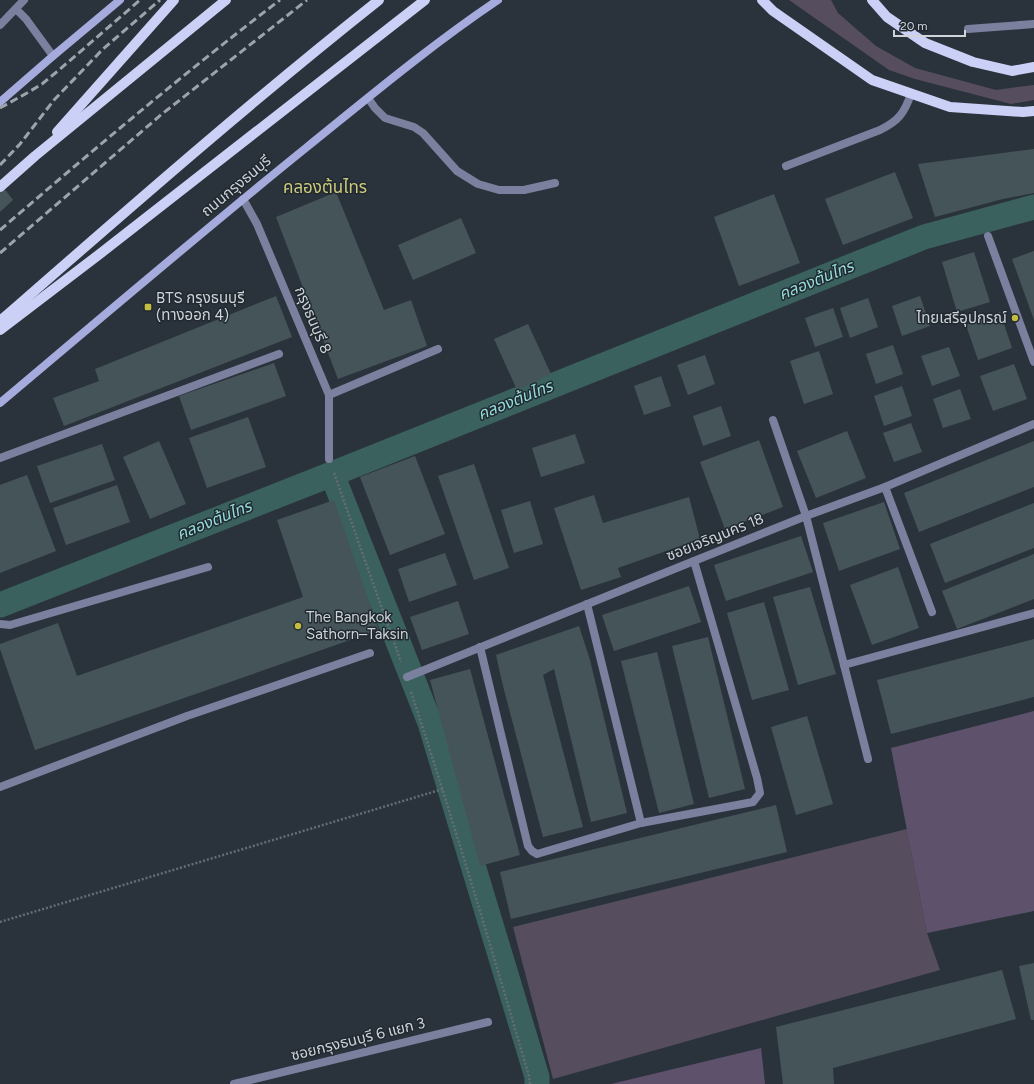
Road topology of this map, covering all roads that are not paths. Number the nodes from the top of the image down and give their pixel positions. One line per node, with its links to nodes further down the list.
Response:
1 (24, 0): 11 (street)
2 (120, 0): 16 (main road)
3 (174, 0): 22 (main road)
4 (226, 0): 22 (main road)
5 (379, 0): 28 (main road)
6 (425, 0): 29 (main road)
7 (498, 0): 19 (main road, ถนนกรุงธนบุรี)
8 (759, 0): 12 (main road)
9 (762, 0): 12 (main road)
10 (872, 0): 17 (main road)
11 (16, 9): 14 (street); 16 (street)
12 (773, 12): 18 (main road)
13 (1034, 24): 15 (street)
14 (0, 25)
15 (968, 29)
16 (54, 56): 20 (main road)
17 (1034, 67)
18 (911, 94): 21 (main road); 23 (street)
19 (368, 98): 24 (street); 26 (main road, ถนนกรุงธนบุรี)
20 (0, 102)
21 (1034, 111)
22 (35, 156): 25 (main road)
23 (786, 166)
24 (555, 183)
25 (0, 187)
26 (243, 199): 33 (street, กรุงธนบุรี 8); 34 (main road, ถนนกรุงธนบุรี)
27 (988, 236): 32 (street)
28 (0, 321)
29 (0, 330)
30 (438, 349): 33 (street)
31 (279, 354): 37 (street)
32 (1034, 362)
33 (329, 395): 38 (street, กรุงธนบุรี 8)
34 (0, 403)
35 (773, 420): 40 (street)
36 (1034, 424): 39 (street, ซอยเจริญนคร 18)
37 (0, 458)
38 (329, 459)
39 (885, 487): 40 (street, ซอยเจริญนคร 18); 44 (street)
40 (806, 516): 41 (street, ซอยเจริญนคร 18); 49 (street)
41 (694, 561): 43 (street, ซอยเจริญนคร 18); 53 (street)
42 (208, 567): 46 (street)
43 (587, 604): 47 (street, ซอยเจริญนคร 18); 53 (street)
44 (932, 612)
45 (1034, 613): 49 (street)
46 (0, 624)
47 (480, 647): 50 (street, ซอยเจริญนคร 18); 53 (street)
48 (370, 653): 52 (street)
49 (844, 665): 51 (street)
50 (407, 677)
51 (868, 759)
52 (0, 787)
53 (641, 824)
54 (488, 1022): 55 (street, ซอยกรุงธนบุรี 6 แยก 3)
55 (234, 1084)

